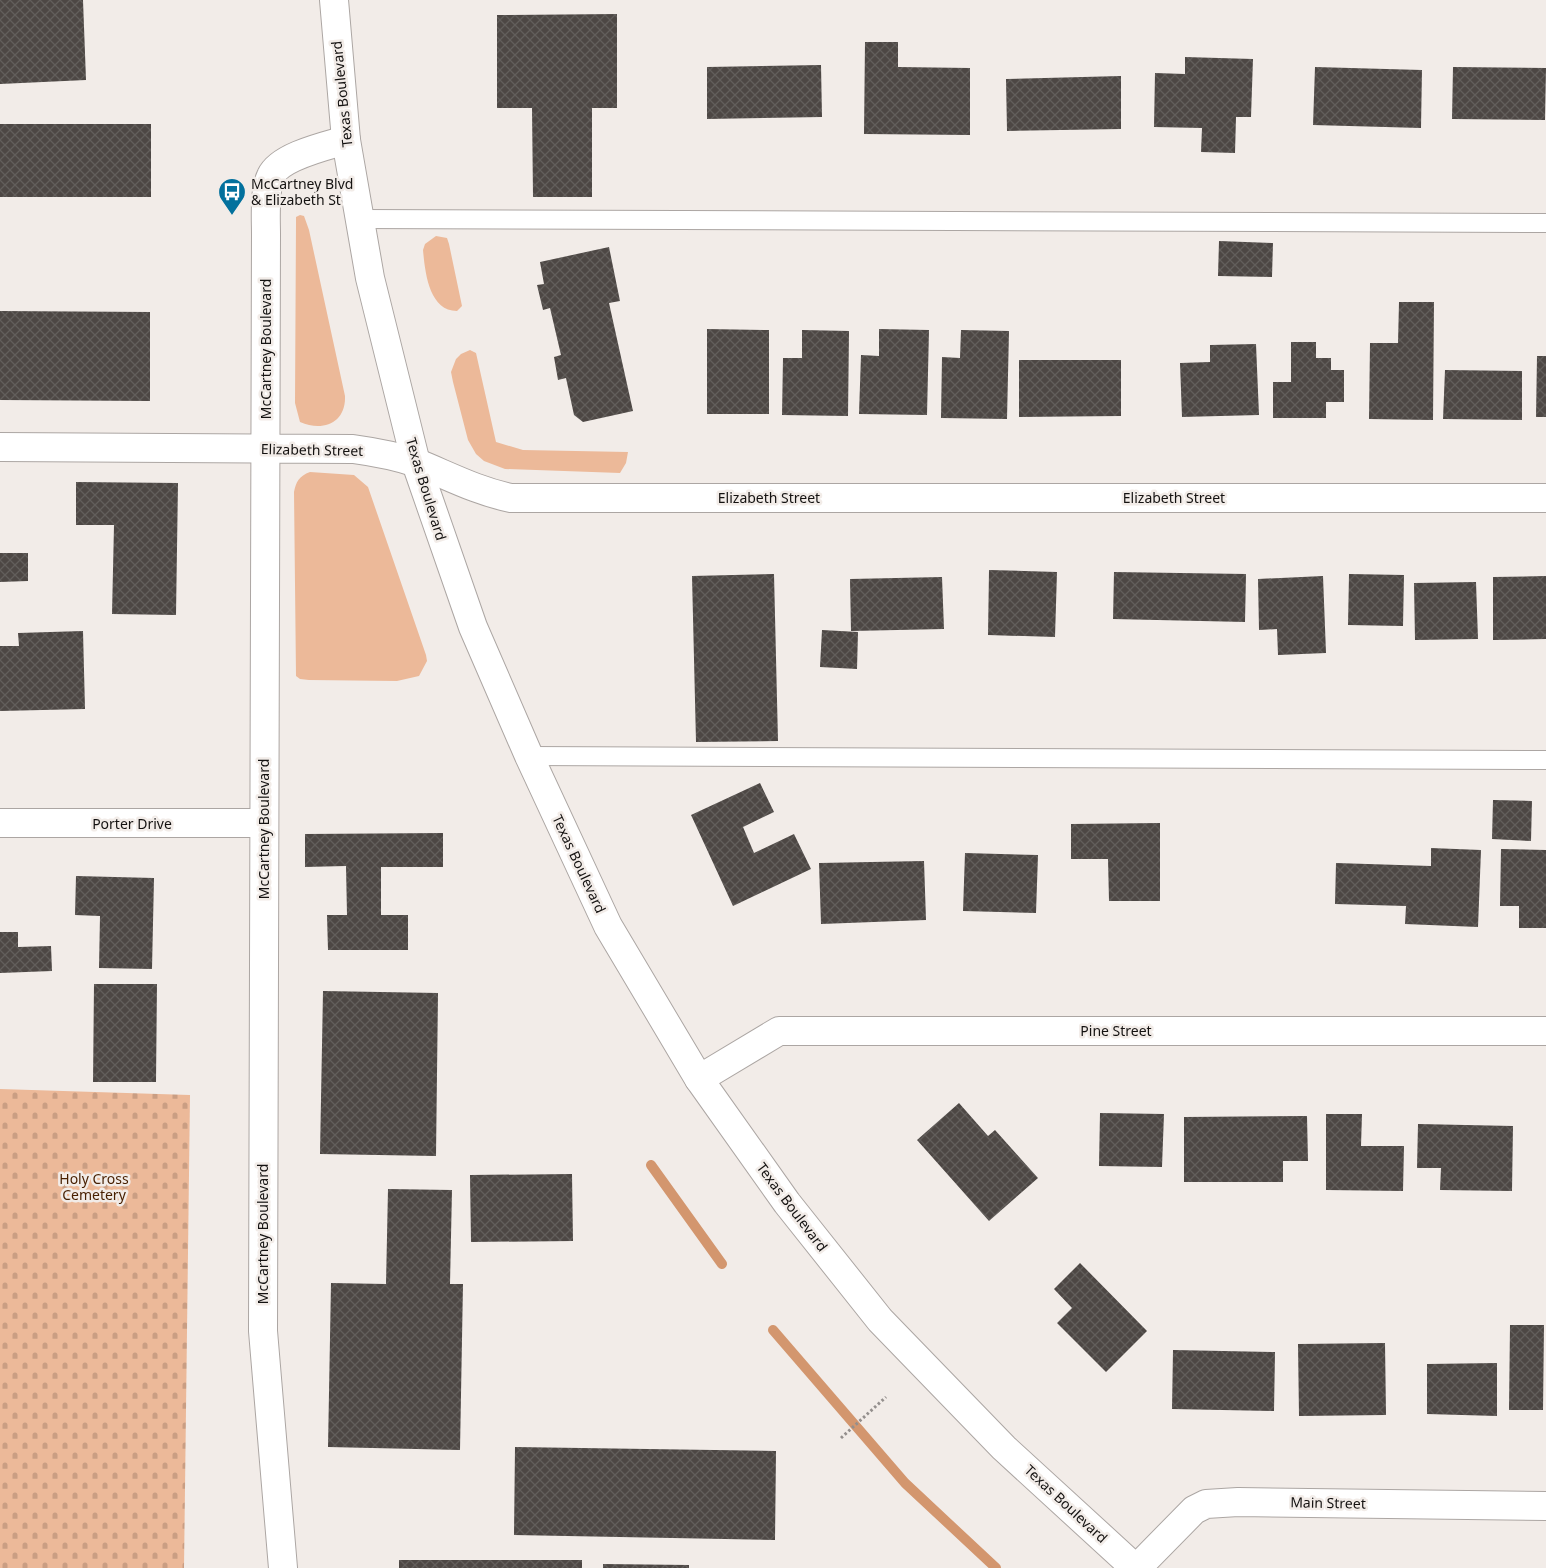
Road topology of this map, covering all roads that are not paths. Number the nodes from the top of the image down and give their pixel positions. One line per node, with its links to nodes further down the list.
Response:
1 (334, 0): 2 (street, Texas Boulevard)
2 (346, 140): 3 (street, Texas Boulevard); 6 (street, McCartney Boulevard)
3 (360, 219): 4 (lane); 7 (street, Texas Boulevard)
4 (1546, 223)
5 (0, 447): 6 (street, Elizabeth Street)
6 (267, 449): 7 (street, Elizabeth Street); 12 (street, McCartney Boulevard)
7 (416, 463): 8 (street, Elizabeth Street); 9 (street, Texas Boulevard)
8 (1546, 498)
9 (529, 756): 10 (lane); 14 (street, Texas Boulevard)
10 (1546, 760)
11 (0, 823): 12 (street, Porter Drive)
12 (264, 823): 16 (street, McCartney Boulevard)
13 (1546, 1031): 14 (street, Pine Street)
14 (699, 1080): 17 (street, Texas Boulevard)
15 (1546, 1506): 17 (street, Main Street)
16 (282, 1568)
17 (1136, 1568)

